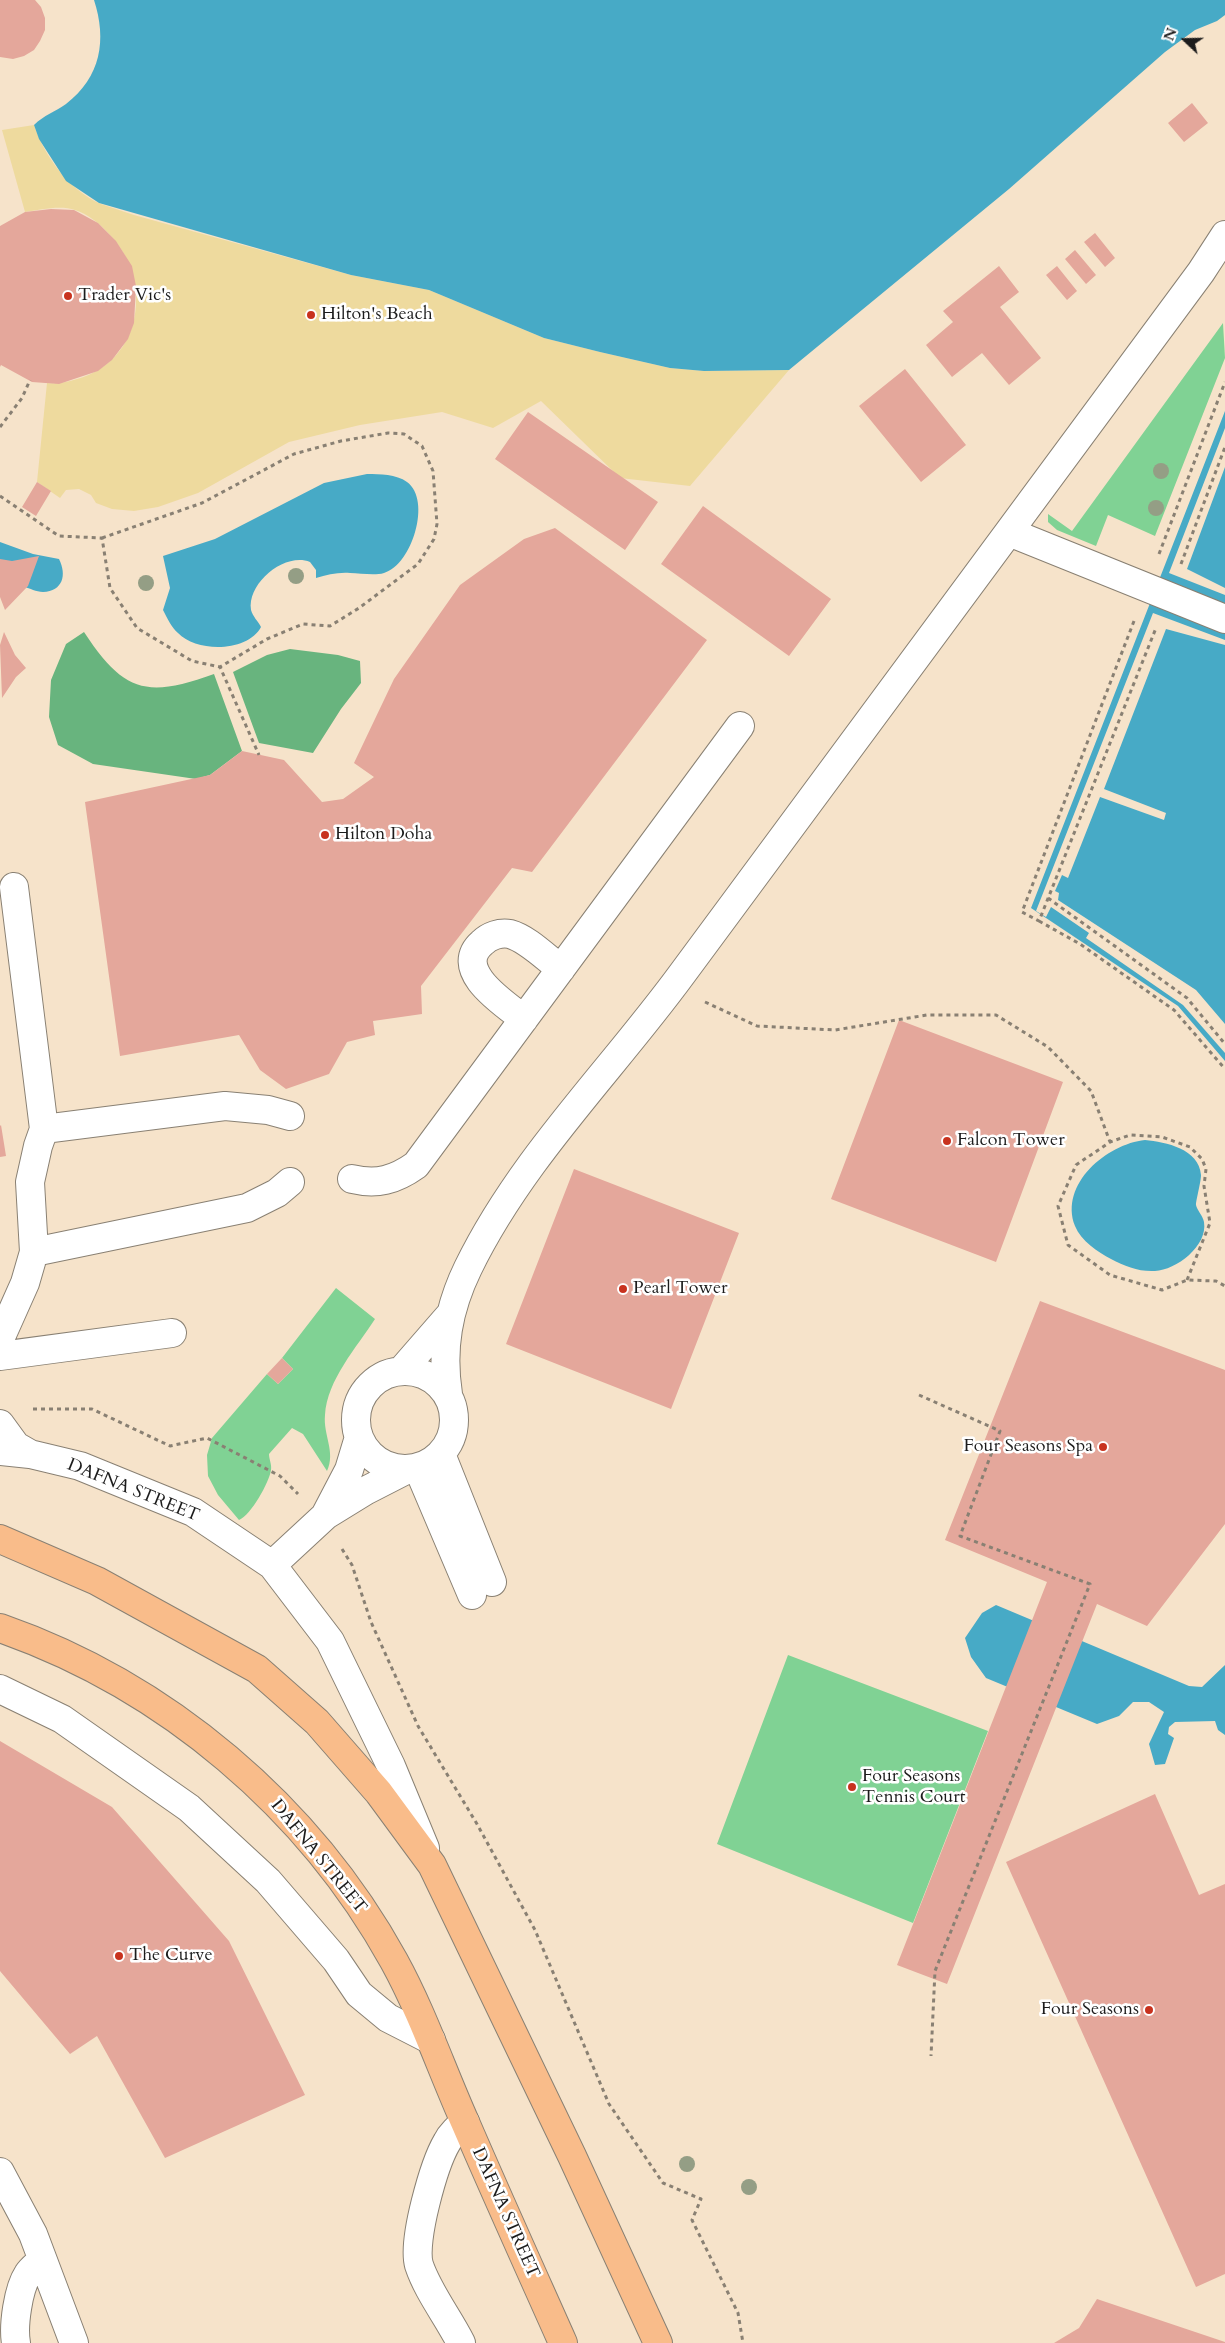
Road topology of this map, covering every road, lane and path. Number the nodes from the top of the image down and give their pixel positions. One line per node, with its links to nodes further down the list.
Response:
1 (1225, 235): 7 (street)
2 (30, 380): 4 (path)
3 (1225, 382): 10 (path)
4 (0, 426)
5 (1225, 447): 9 (path)
6 (0, 496): 8 (path)
7 (1009, 532): 10 (street); 20 (street)
8 (102, 538): 13 (path); 13 (path)
9 (1178, 570)
10 (1146, 588): 11 (street); 18 (path)
11 (1225, 619)
12 (1159, 621): 17 (path)
13 (220, 667): 15 (path)
14 (740, 726): 19 (street)
15 (259, 755)
16 (14, 887): 25 (street)
17 (1048, 898): 18 (path); 22 (path)
18 (1039, 921): 23 (path)
19 (561, 969): 21 (street); 21 (street)
20 (673, 986): 26 (path); 32 (street)
21 (524, 1019): 27 (street)
22 (1225, 1044)
23 (1225, 1069)
24 (290, 1116): 25 (street)
25 (44, 1129): 29 (street)
26 (1110, 1142): 30 (path); 30 (path)
27 (352, 1179)
28 (290, 1182): 29 (street)
29 (34, 1252): 34 (street)
30 (1187, 1280): 31 (path)
31 (1225, 1286)
32 (450, 1315): 35 (street); 36 (street)
33 (172, 1325): 34 (street)
34 (0, 1344)
35 (402, 1370): 36 (street); 40 (street)
36 (448, 1394): 43 (street)
37 (919, 1394): 52 (path)
38 (25, 1409): 45 (path)
39 (0, 1424): 42 (street)
40 (359, 1437): 44 (street); 45 (street)
41 (0, 1451): 42 (street, DAFNA STREET)
42 (30, 1454): 47 (street, DAFNA STREET)
43 (442, 1454): 44 (street); 44 (street)
44 (412, 1469): 45 (street)
45 (324, 1517): 47 (street); 61 (path)
46 (0, 1539): 50 (main road, DAFNA STREET)
47 (272, 1565): 50 (street, DAFNA STREET)
48 (0, 1628): 51 (main road, DAFNA STREET)
49 (0, 1689): 51 (street)
50 (432, 1865): 60 (main road, DAFNA STREET)
51 (431, 2040): 53 (main road, DAFNA STREET)
52 (931, 2056)
53 (464, 2122): 58 (street); 59 (main road, DAFNA STREET)
54 (0, 2172): 55 (street)
55 (42, 2260): 56 (street); 57 (street)
56 (16, 2343)
57 (74, 2343)
58 (461, 2343)
59 (564, 2343)
60 (658, 2343)
61 (742, 2343)

